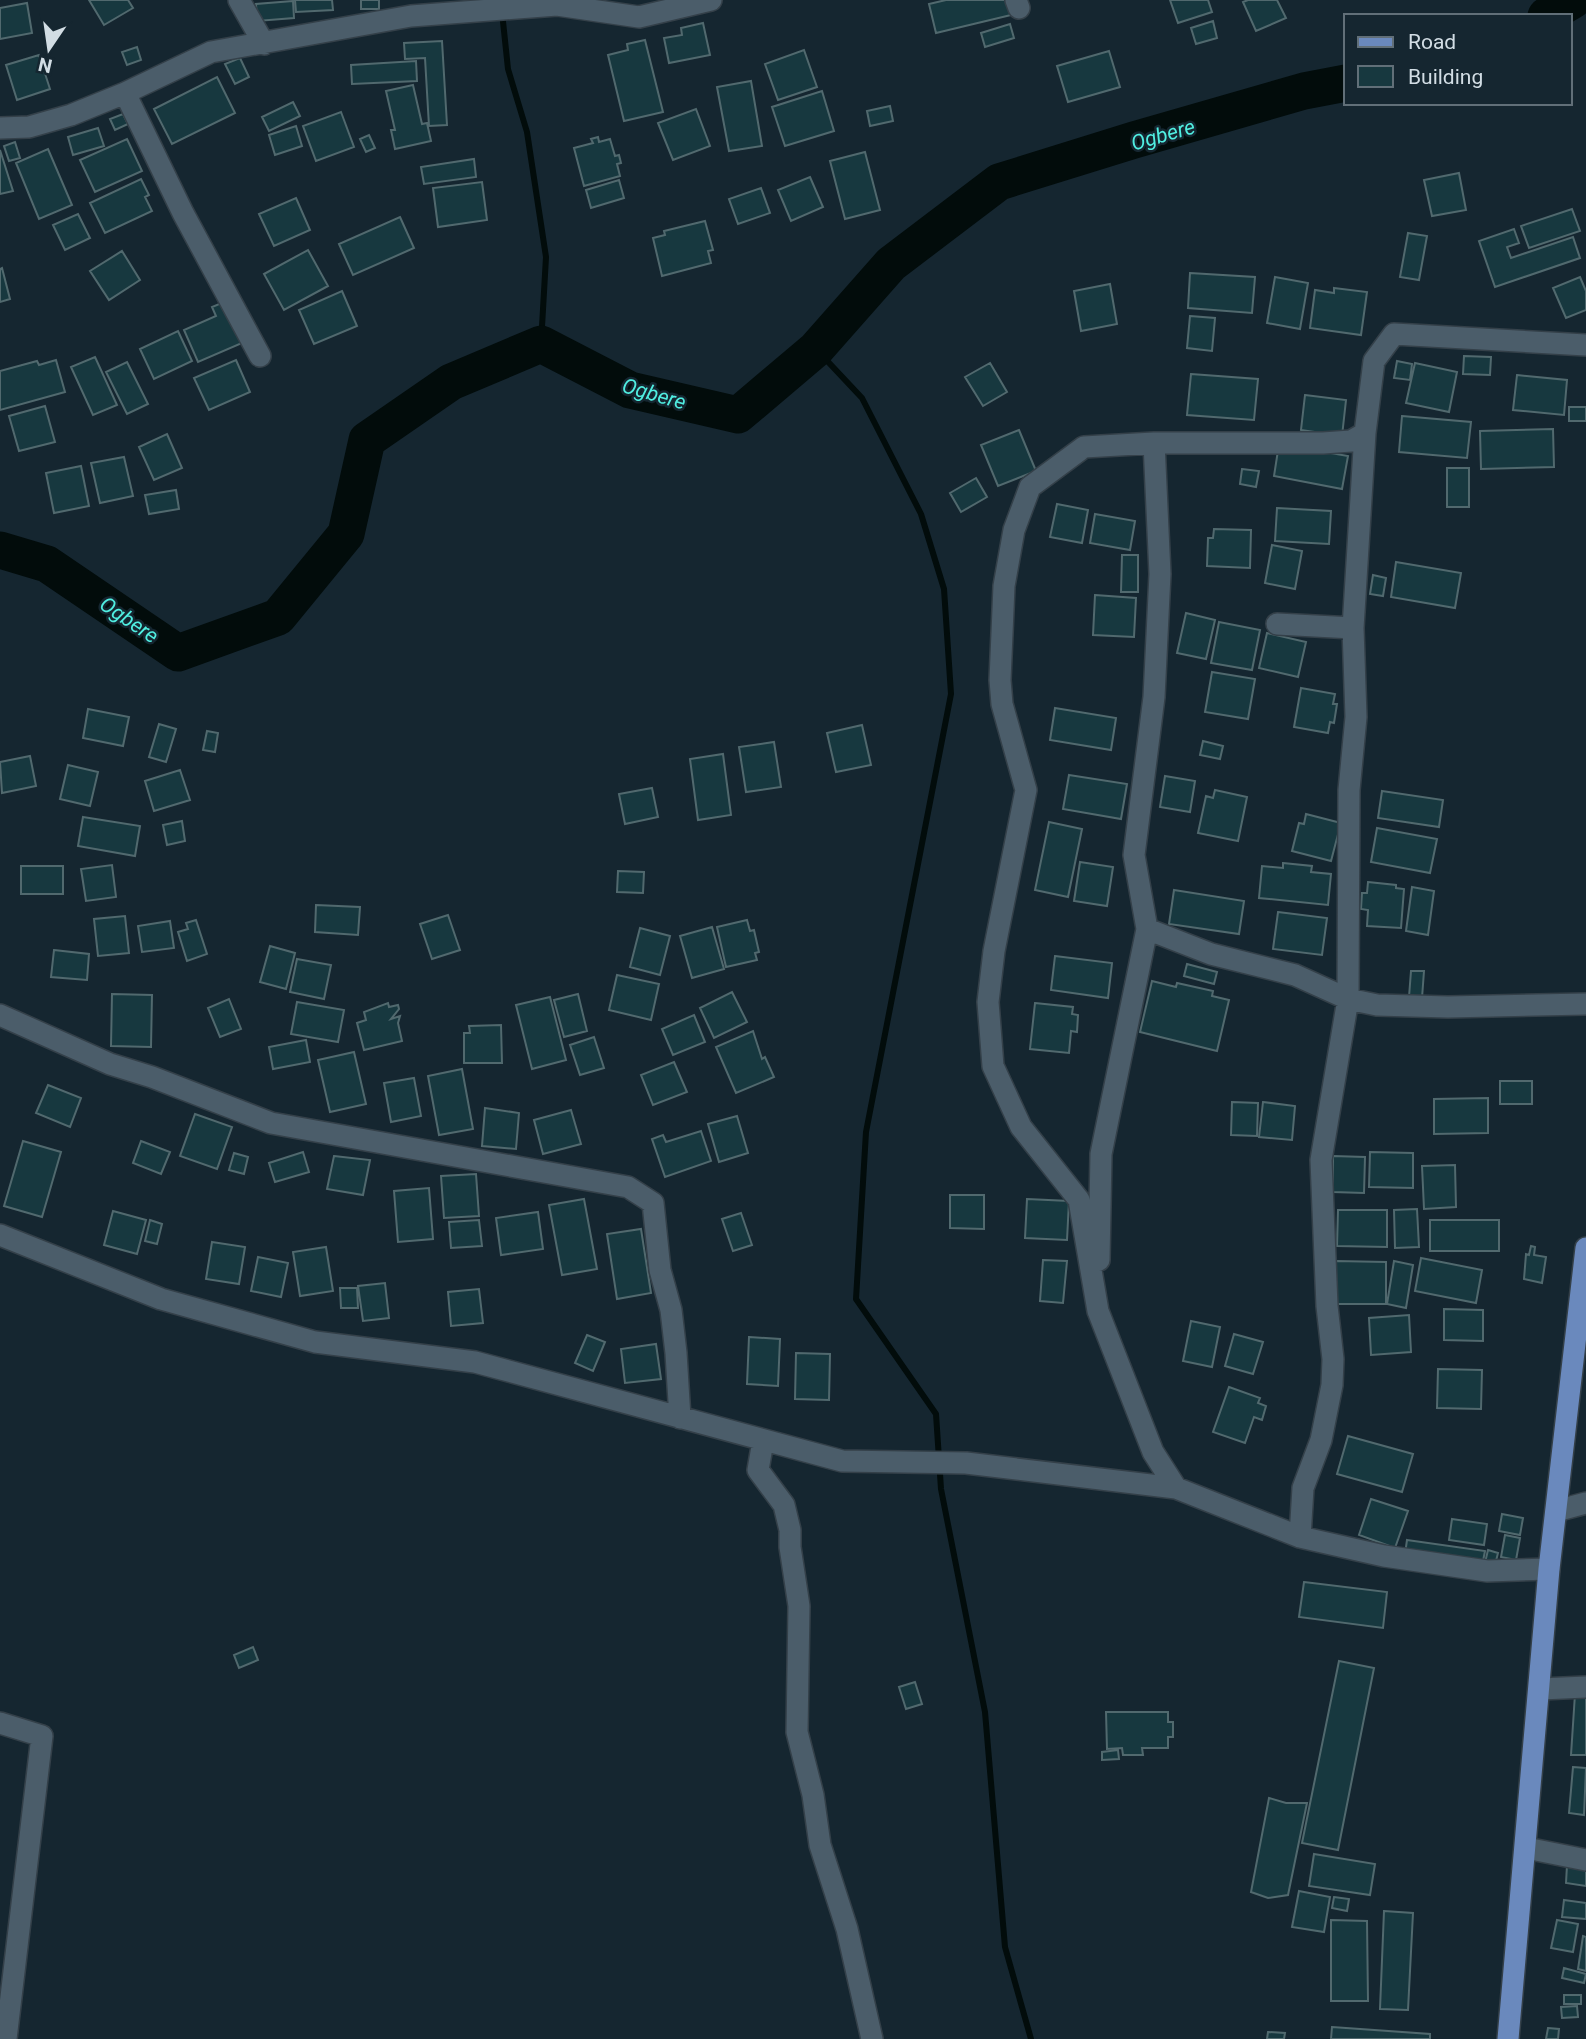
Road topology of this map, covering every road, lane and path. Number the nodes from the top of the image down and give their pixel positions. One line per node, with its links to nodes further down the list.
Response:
1 (239, 0): 3 (street)
2 (711, 0): 3 (street)
3 (264, 44): 4 (street)
4 (125, 93): 5 (street); 7 (street)
5 (0, 128)
6 (1586, 345): 8 (street)
7 (260, 356)
8 (1366, 433): 9 (street); 11 (street)
9 (1154, 443): 12 (street); 18 (street)
10 (1277, 624): 11 (street)
11 (1353, 628): 13 (street)
12 (1147, 929): 13 (street); 18 (street)
13 (1348, 999): 14 (street); 24 (street)
14 (1586, 1004)
15 (0, 1015): 19 (street)
16 (0, 1235): 19 (street)
17 (1586, 1248): 23 (main road)
18 (1098, 1311): 21 (street)
19 (680, 1419): 20 (street)
20 (763, 1441): 21 (street); 32 (street)
21 (1176, 1488): 24 (street)
22 (1586, 1503): 23 (street)
23 (1556, 1511): 25 (main road)
24 (1300, 1537): 25 (street)
25 (1549, 1569): 27 (main road)
26 (1586, 1687): 27 (street)
27 (1541, 1689): 29 (main road)
28 (0, 1723): 31 (street)
29 (1526, 1848): 30 (street); 33 (main road)
30 (1586, 1860)
31 (6, 2039)
32 (873, 2039)
33 (1508, 2039)

